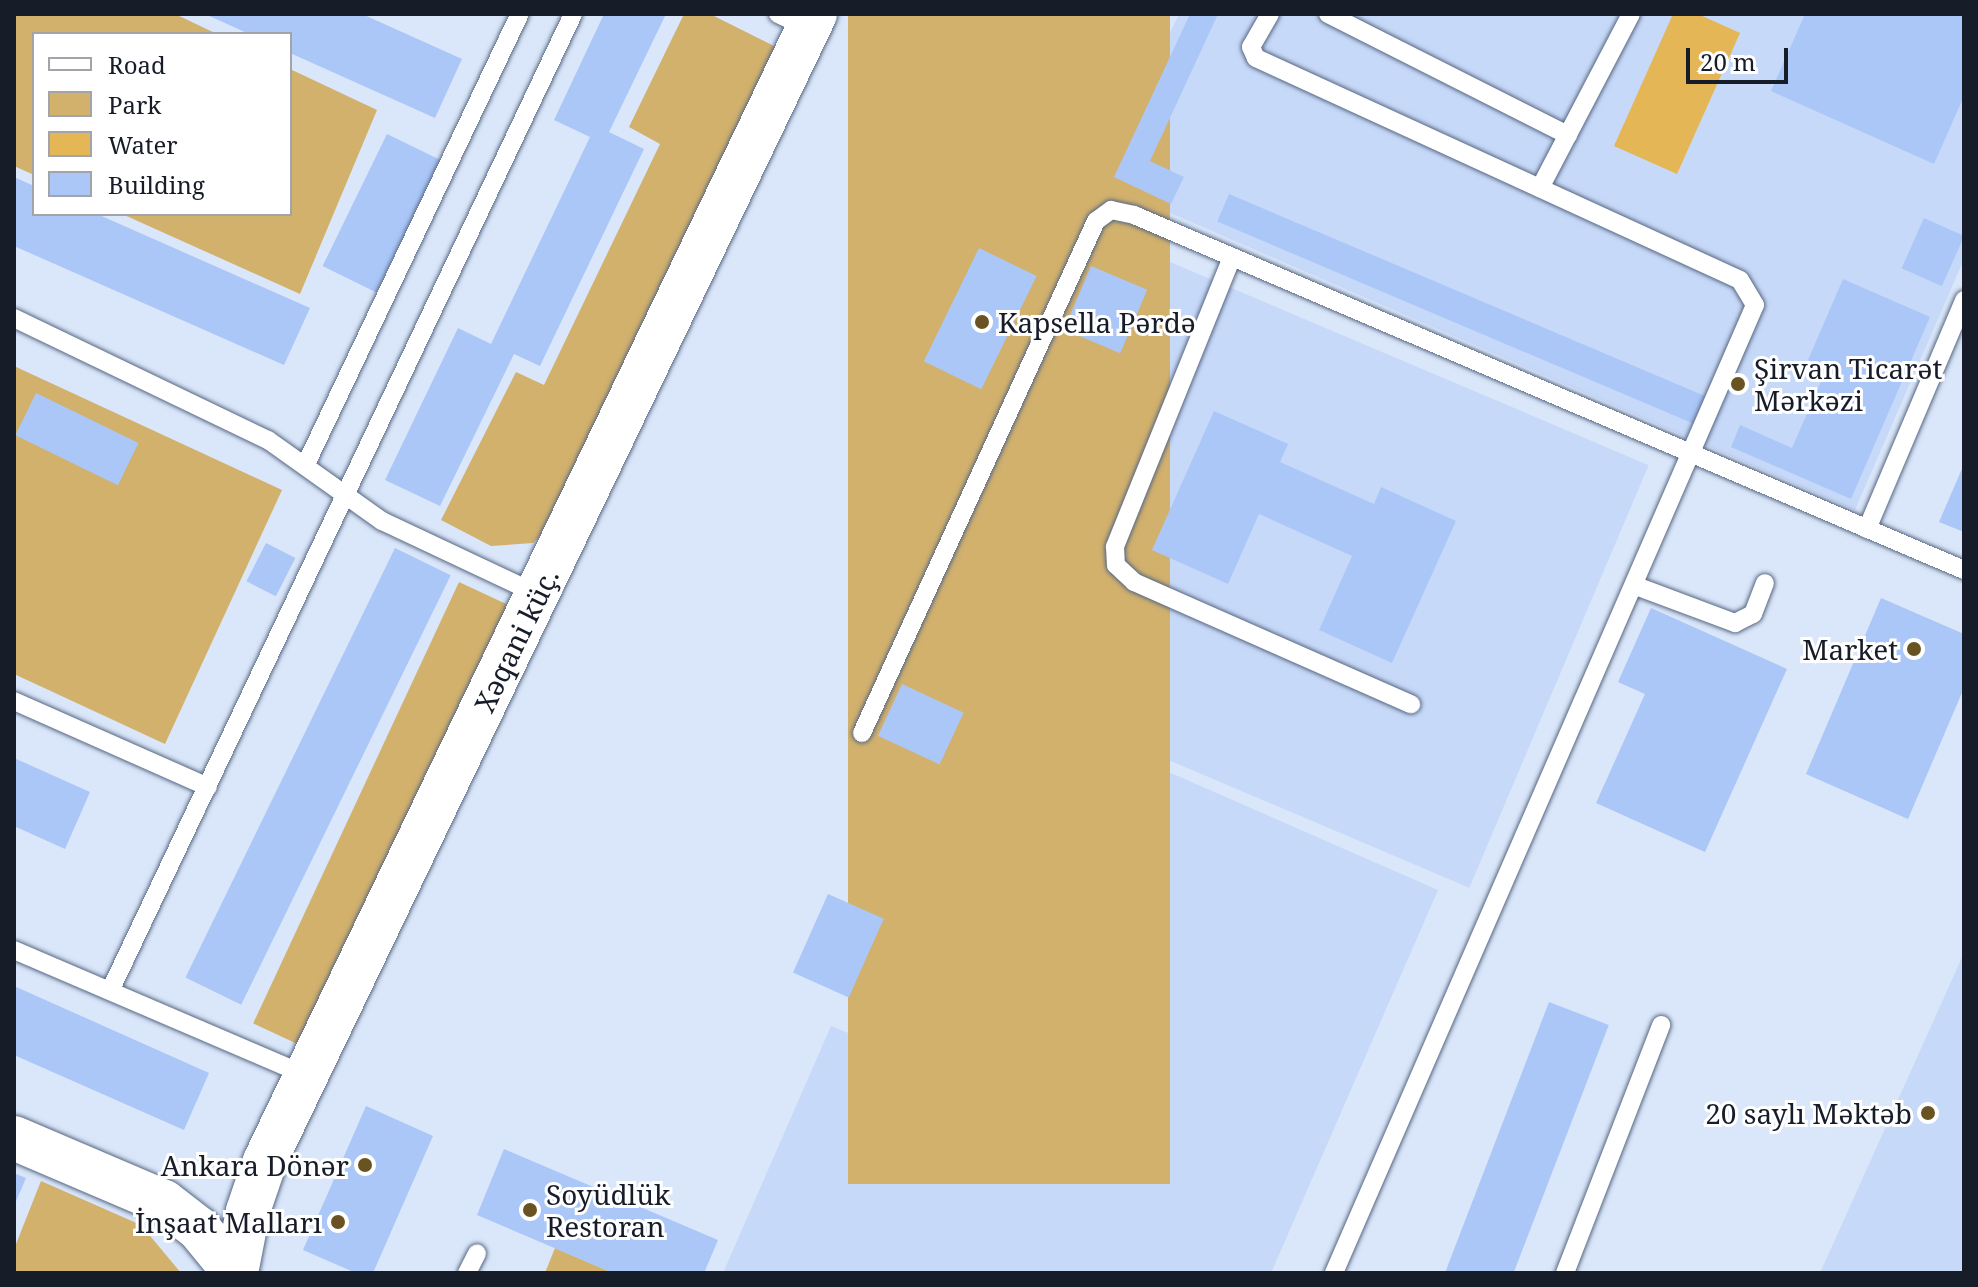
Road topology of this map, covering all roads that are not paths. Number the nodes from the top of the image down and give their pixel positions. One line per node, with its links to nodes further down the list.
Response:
1 (520, 14): 13 (lane)
2 (573, 14): 14 (lane)
3 (1270, 14): 8 (lane)
4 (1328, 14): 7 (lane)
5 (1631, 14): 7 (lane)
6 (800, 19): 19 (street, Xəqani küç.)
7 (1568, 135): 8 (lane)
8 (1540, 188): 12 (lane)
9 (1232, 257): 12 (lane); 21 (lane); 22 (lane)
10 (1964, 300): 15 (lane)
11 (14, 318): 13 (lane)
12 (1693, 455): 15 (lane); 18 (lane)
13 (306, 464): 14 (lane)
14 (347, 495): 19 (lane); 23 (lane)
15 (1867, 529): 16 (lane)
16 (1964, 570)
17 (1765, 583): 18 (lane)
18 (1636, 586): 32 (lane)
19 (538, 595): 27 (street, Xəqani küç.)
20 (14, 701): 23 (lane)
21 (1411, 704)
22 (862, 733)
23 (208, 787): 25 (lane)
24 (14, 950): 25 (lane)
25 (110, 991): 27 (lane)
26 (1661, 1025): 33 (lane)
27 (308, 1076): 30 (street, Xəqani küç.)
28 (14, 1138): 30 (street)
29 (477, 1253): 31 (lane)
30 (236, 1273)
31 (467, 1273)
32 (1334, 1273)
33 (1565, 1273)

